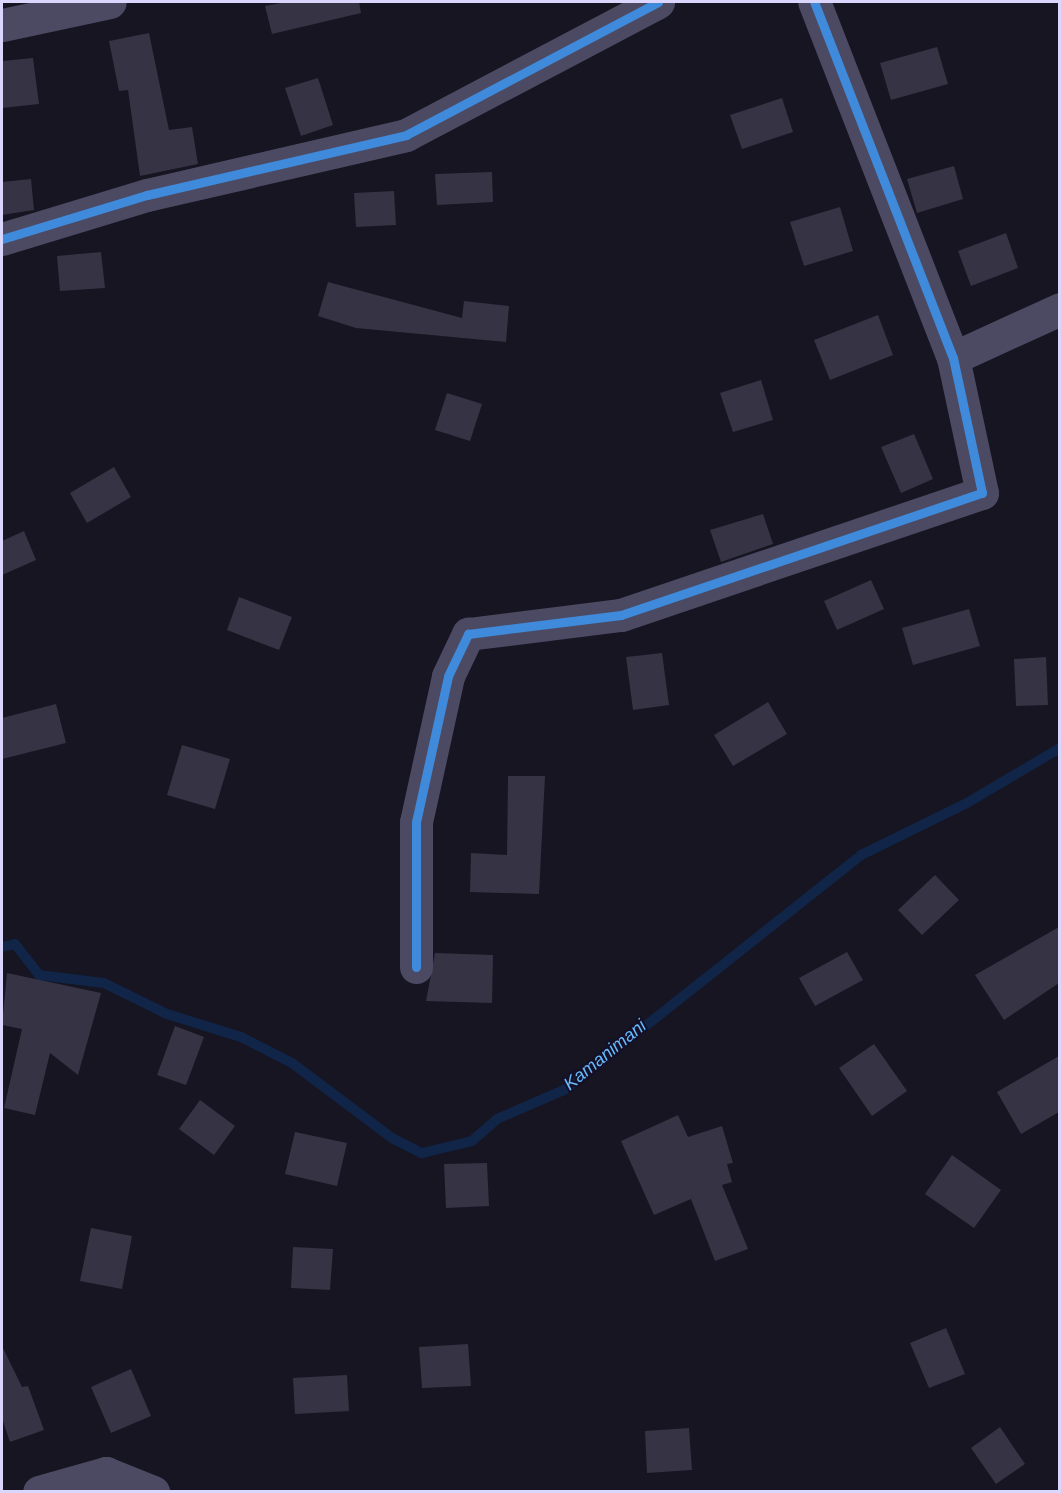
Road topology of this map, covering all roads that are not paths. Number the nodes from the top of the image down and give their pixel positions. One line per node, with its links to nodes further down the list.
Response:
1 (110, 2): 4 (street)
2 (658, 2): 5 (street)
3 (814, 2): 7 (street)
4 (2, 25)
5 (2, 239)
6 (1059, 309): 7 (street)
7 (953, 358): 8 (street)
8 (416, 967)
9 (39, 1491): 10 (street)
10 (153, 1491)

